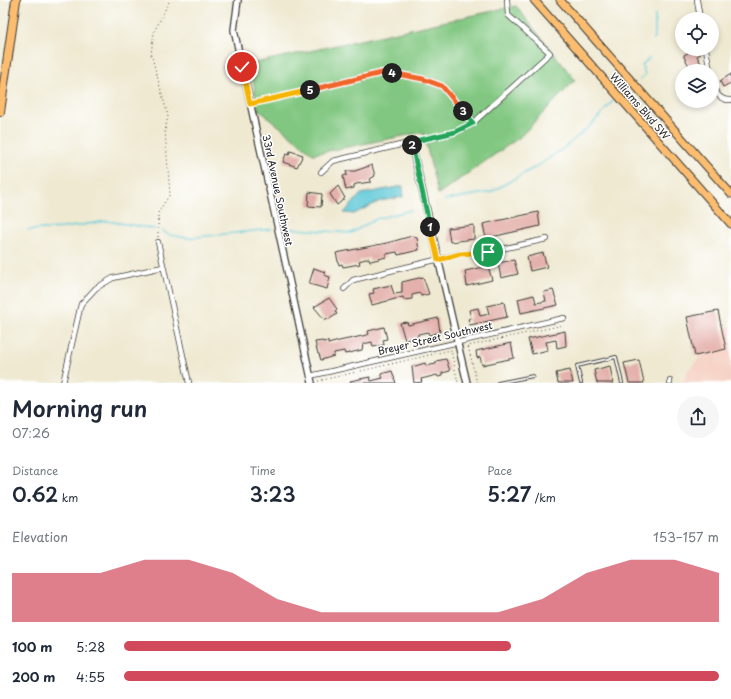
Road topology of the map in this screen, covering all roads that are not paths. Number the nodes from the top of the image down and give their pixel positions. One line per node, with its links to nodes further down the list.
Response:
1 (17, 0): 11 (highway)
2 (238, 0): 10 (street, 33rd Avenue Southwest)
3 (507, 0): 12 (street)
4 (534, 0): 16 (main road, Williams Blvd SW)
5 (560, 0): 15 (main road, Williams Blvd SW)
6 (697, 0): 7 (street)
7 (699, 12)
8 (719, 96): 9 (street)
9 (731, 100)
10 (250, 104): 12 (street); 24 (street, 33rd Avenue Southwest)
11 (0, 112)
12 (473, 123): 13 (street)
13 (411, 142): 14 (street); 19 (street)
14 (321, 172)
15 (731, 194)
16 (731, 224)
17 (547, 238): 19 (street)
18 (158, 242): 20 (street)
19 (438, 260): 21 (street); 23 (street)
20 (163, 267): 28 (street); 29 (street)
21 (344, 289)
22 (564, 318): 23 (street, Breyer Street Southwest)
23 (457, 342): 24 (street, Breyer Street Southwest); 30 (street)
24 (310, 376): 27 (street, 33rd Avenue Southwest)
25 (533, 376): 26 (lane)
26 (512, 381): 31 (lane)
27 (315, 382)
28 (63, 383)
29 (189, 383)
30 (467, 383)
31 (498, 383)
32 (581, 383): 33 (lane)
33 (622, 383)

